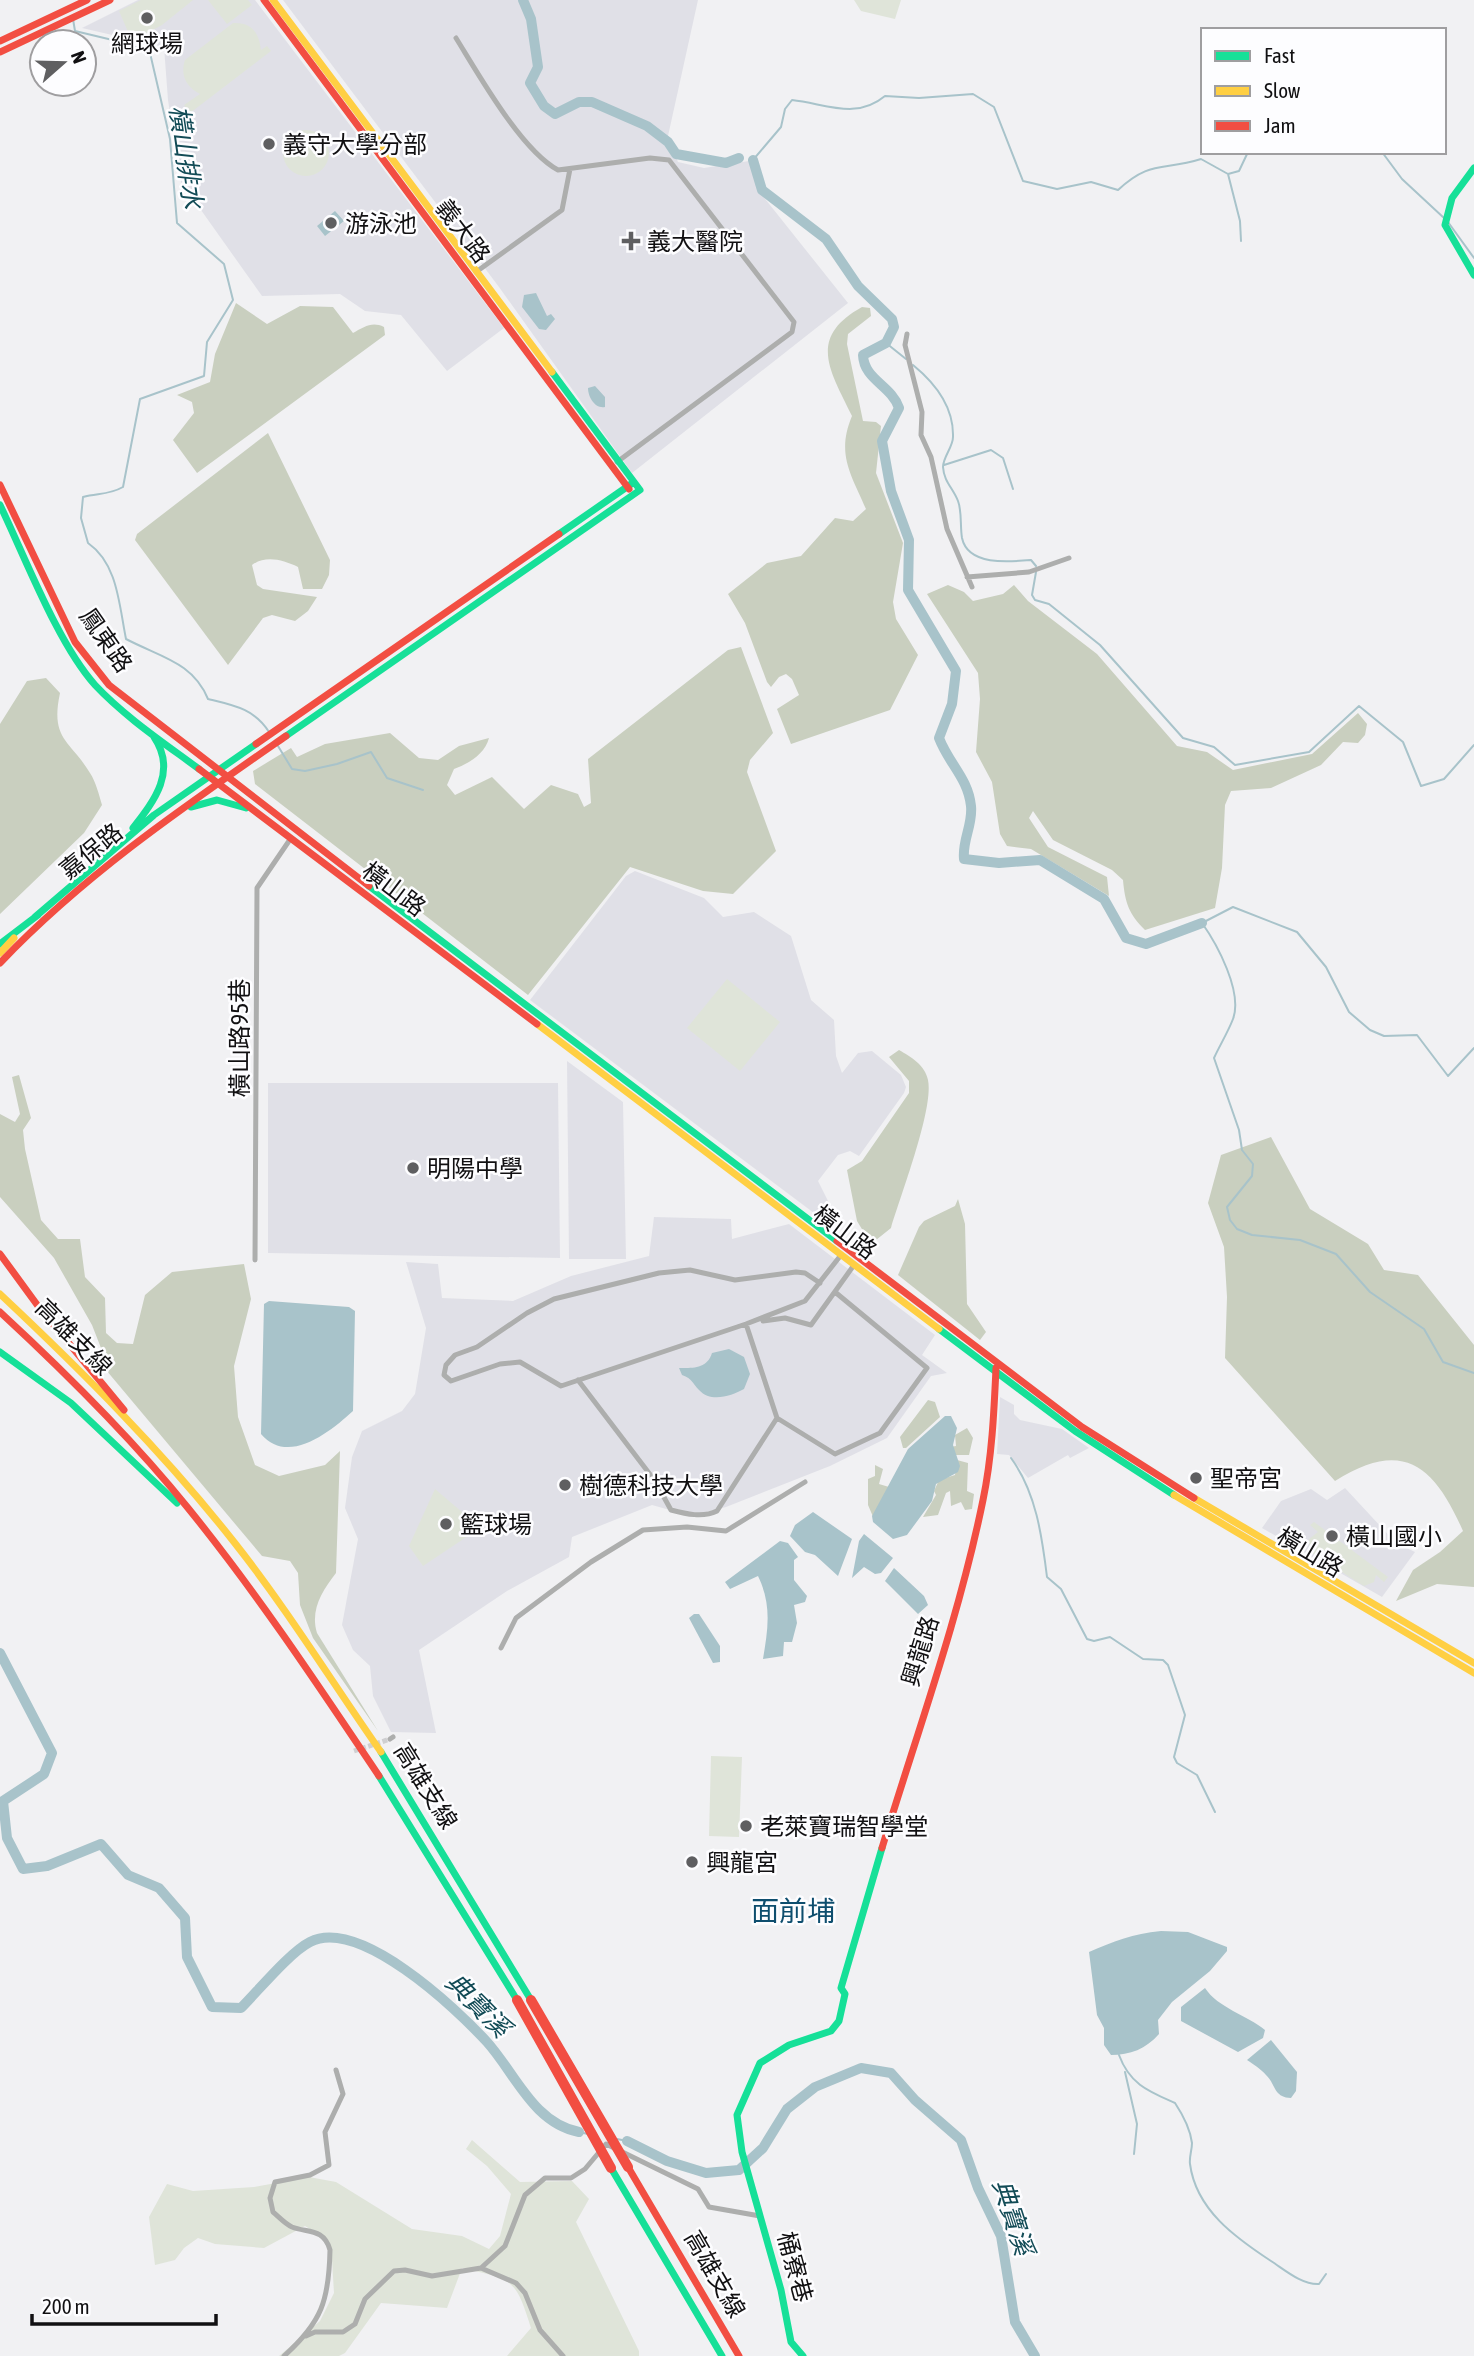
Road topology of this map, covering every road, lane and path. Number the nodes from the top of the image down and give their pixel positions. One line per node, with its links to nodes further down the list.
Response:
1 (110, 0): 4 (main road)
2 (264, 0): 11 (main road, 義大路)
3 (272, 0): 12 (main road, 義大路)
4 (90, 4): 5 (main road)
5 (23, 35): 7 (main road); 8 (main road)
6 (456, 38): 10 (street)
7 (0, 41)
8 (0, 52)
9 (1474, 168): 13 (main road)
10 (570, 169): 12 (street); 15 (street)
11 (465, 269): 12 (street); 15 (main road, 義大路)
12 (477, 272): 15 (main road, 義大路)
13 (1474, 275)
14 (907, 334): 20 (street)
15 (615, 464): 24 (main road, 義大路)
16 (0, 485): 19 (main road, 鳳東路)
17 (0, 505): 19 (main road, 鳳東路)
18 (1069, 558): 20 (street)
19 (32, 562): 22 (main road, 鳳東路)
20 (967, 577): 21 (street)
21 (972, 587)
22 (48, 596): 23 (main road, 鳳東路); 24 (main road, 鳳東路)
23 (138, 723): 25 (main road, 鳳東路); 29 (main road)
24 (224, 774): 25 (main road, 義大路); 28 (main road, 橫山路)
25 (214, 780): 26 (main road, 嘉保路); 27 (main road, 橫山路); 29 (main road, 嘉保路)
26 (171, 816): 27 (main road); 33 (main road, 嘉保路)
27 (260, 816): 28 (main road, 橫山路)
28 (294, 834): 35 (main road, 橫山路); 36 (street, 橫山路95巷); 46 (main road, 橫山路)
29 (124, 839): 30 (main road, 嘉保路)
30 (37, 915): 31 (main road); 32 (main road, 嘉保路)
31 (0, 944)
32 (0, 953)
33 (0, 962)
34 (0, 1254): 42 (main road)
35 (841, 1255): 38 (main road, 橫山路); 39 (street)
36 (255, 1260)
37 (0, 1262): 42 (main road)
38 (854, 1265): 40 (street); 46 (main road, 橫山路)
39 (820, 1283): 44 (street); 47 (street)
40 (835, 1292): 44 (street); 48 (street)
41 (0, 1294): 50 (main road, 高雄支線)
42 (29, 1294): 50 (main road)
43 (0, 1312): 51 (main road, 高雄支線)
44 (746, 1324): 47 (street); 48 (street)
45 (0, 1352): 51 (main road)
46 (996, 1368): 53 (main road, 橫山路); 54 (main road, 橫山路); 56 (main road, 興龍路)
47 (578, 1380): 48 (street)
48 (777, 1418)
49 (806, 1482): 52 (street)
50 (189, 1489): 63 (main road, 高雄支線, bridge)
51 (210, 1535): 62 (main road, 高雄支線, bridge)
52 (501, 1648)
53 (1474, 1663)
54 (1474, 1673)
55 (336, 2070): 59 (street)
56 (742, 2152): 57 (main road, 桶寮巷)
57 (760, 2216): 58 (street); 64 (main road, 桶寮巷)
58 (481, 2268): 59 (street); 61 (street)
59 (306, 2336): 60 (street)
60 (284, 2356)
61 (563, 2356)
62 (722, 2356)
63 (739, 2356)
64 (803, 2356)

